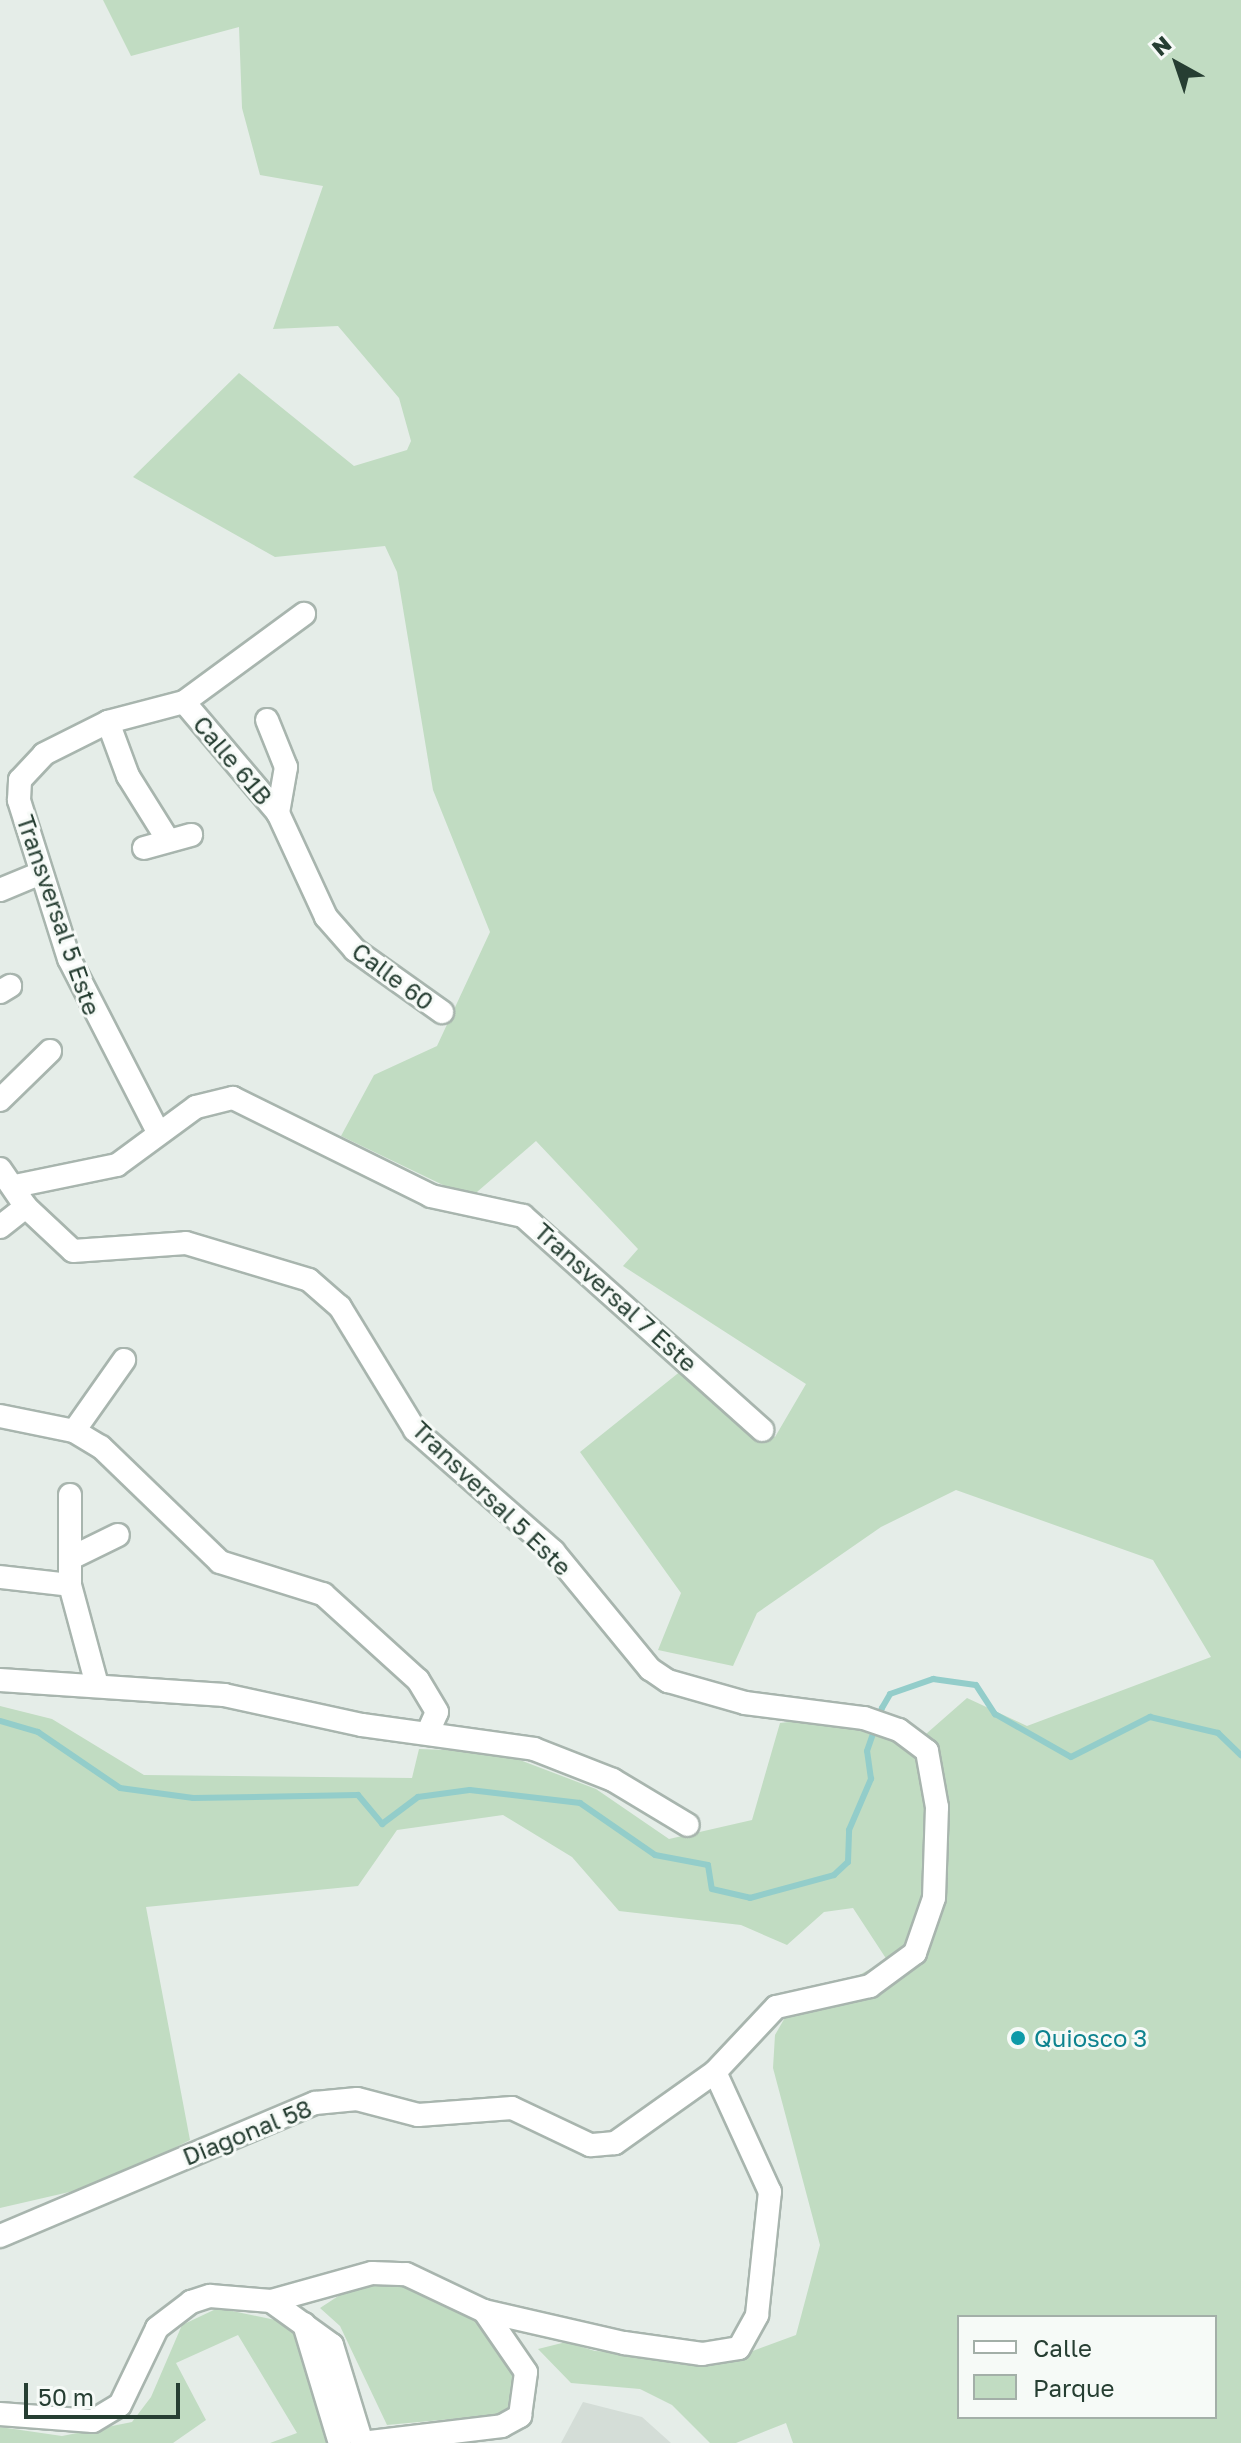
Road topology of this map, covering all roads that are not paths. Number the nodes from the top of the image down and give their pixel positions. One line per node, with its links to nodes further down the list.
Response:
1 (304, 614): 2 (street)
2 (184, 702): 4 (street, Calle 61B); 6 (street, Calle 61B)
3 (267, 720): 6 (street)
4 (108, 722): 5 (street, Calle 61B); 8 (street)
5 (20, 780): 10 (street, Transversal 5 Este)
6 (278, 813): 12 (street, Calle 60)
7 (191, 835): 8 (street)
8 (168, 840): 9 (street)
9 (144, 848)
10 (41, 873): 11 (street); 15 (street, Transversal 5 Este)
11 (0, 890)
12 (442, 1012)
13 (50, 1051): 14 (street)
14 (0, 1100)
15 (157, 1130): 16 (street); 21 (street, Transversal 7 Este)
16 (7, 1178): 17 (street, Transversal 5 Este)
17 (26, 1207): 18 (street); 32 (street, Transversal 5 Este)
18 (0, 1227)
19 (124, 1360): 22 (street)
20 (0, 1416): 22 (street)
21 (762, 1430)
22 (74, 1431): 30 (street)
23 (70, 1495): 25 (street)
24 (118, 1535): 25 (street)
25 (73, 1557): 27 (street)
26 (0, 1577): 27 (street)
27 (70, 1585): 29 (street)
28 (0, 1680): 29 (street)
29 (97, 1685): 30 (street)
30 (428, 1732): 31 (street)
31 (688, 1825)
32 (715, 2072): 33 (street, Diagonal 58); 37 (street)
33 (0, 2236)
34 (271, 2301): 35 (street); 36 (street); 39 (street)
35 (484, 2311): 37 (street); 38 (street)
36 (304, 2323): 40 (street); 41 (street)
37 (574, 2332): 38 (street)
38 (521, 2358): 41 (street)
39 (0, 2414)
40 (340, 2443)
41 (362, 2443)

